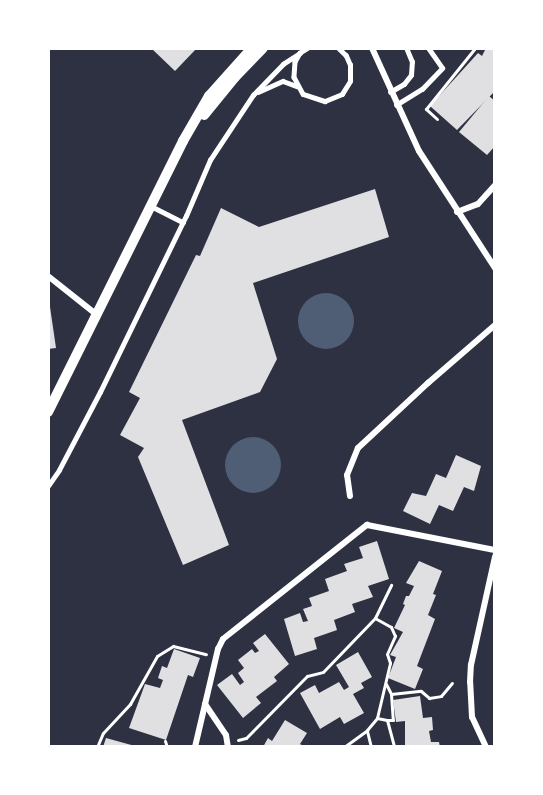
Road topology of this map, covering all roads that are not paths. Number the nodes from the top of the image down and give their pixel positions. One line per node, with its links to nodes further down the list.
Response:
1 (252, 48): 15 (street)
2 (263, 48): 15 (street)
3 (308, 48): 9 (lane)
4 (338, 48): 11 (lane)
5 (367, 48): 10 (street)
6 (372, 48): 10 (street)
7 (406, 48): 12 (lane)
8 (428, 48): 14 (lane)
9 (300, 53): 11 (lane); 13 (lane)
10 (375, 58): 12 (street)
11 (297, 86): 13 (lane)
12 (390, 92): 14 (street)
13 (253, 95): 19 (lane)
14 (396, 105): 18 (street)
15 (183, 141): 17 (street)
16 (495, 185): 18 (street)
17 (151, 206): 19 (lane); 22 (street)
18 (457, 212): 20 (street)
19 (183, 222): 25 (lane)
20 (495, 268)
21 (48, 276): 22 (street)
22 (97, 315): 24 (street)
23 (495, 326): 26 (street)
24 (48, 412)
25 (48, 486)
26 (350, 496)
27 (495, 550): 29 (street)
28 (495, 557): 32 (street)
29 (205, 704): 30 (street); 31 (street)
30 (228, 745)
31 (195, 747)
32 (486, 747)

